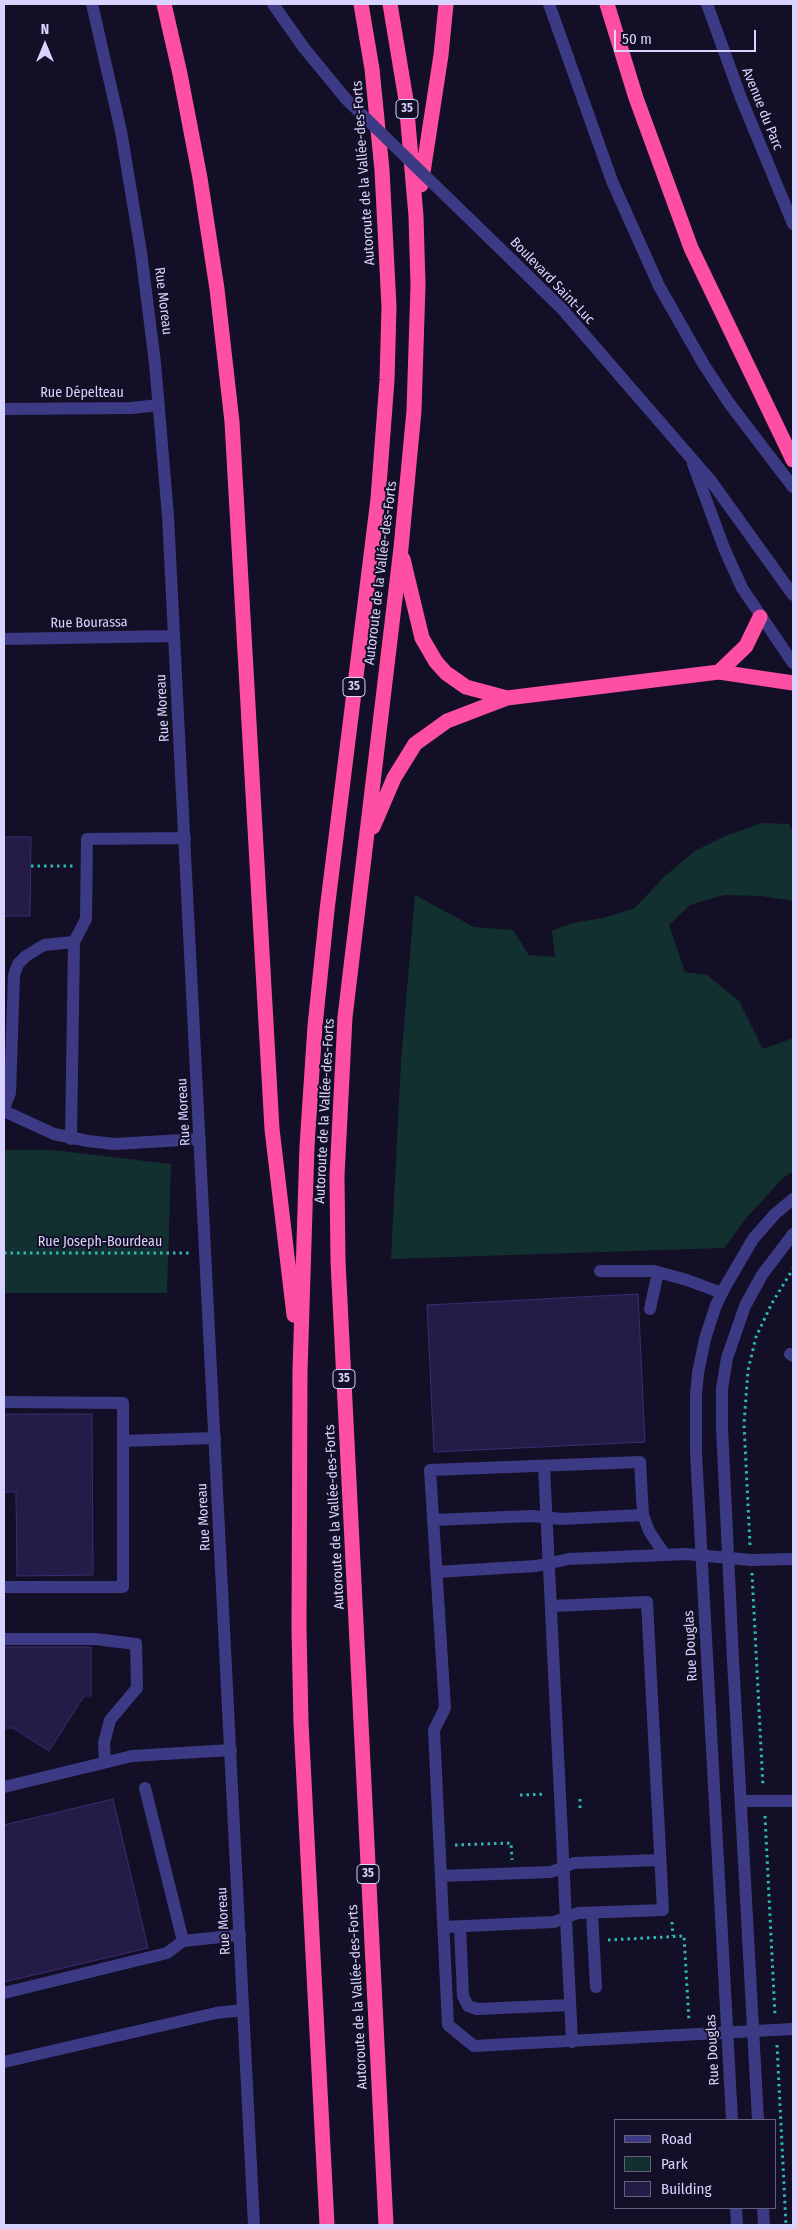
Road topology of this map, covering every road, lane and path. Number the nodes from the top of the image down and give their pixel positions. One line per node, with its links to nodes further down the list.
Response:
1 (92, 4): 12 (street, Rue Moreau)
2 (164, 4): 43 (highway)
3 (273, 4): 14 (street, Boulevard Saint-Luc, bridge)
4 (361, 4): 43 (highway, Autoroute de la Vallée-des-Forts / 35)
5 (390, 4): 10 (highway, Autoroute de la Vallée-des-Forts / 35)
6 (446, 4): 10 (highway)
7 (549, 4): 16 (street)
8 (607, 4): 15 (highway)
9 (707, 4): 11 (street, Avenue du Parc)
10 (416, 216): 17 (highway, Autoroute de la Vallée-des-Forts / 35)
11 (793, 224)
12 (160, 405): 13 (street, Rue Dépelteau); 20 (street, Rue Moreau)
13 (4, 409)
14 (690, 455): 18 (street, Boulevard Saint-Luc); 19 (street)
15 (793, 460)
16 (793, 487)
17 (401, 548): 25 (highway); 27 (highway, Autoroute de la Vallée-des-Forts / 35)
18 (793, 595)
19 (760, 617): 22 (street); 23 (highway)
20 (174, 636): 21 (street, Rue Bourassa); 26 (street, Rue Moreau)
21 (4, 638)
22 (793, 664)
23 (719, 672): 24 (highway); 25 (highway)
24 (793, 683)
25 (507, 698): 27 (highway)
26 (185, 838): 30 (street); 33 (street, Rue Moreau)
27 (365, 843): 104 (highway, Autoroute de la Vallée-des-Forts / 35)
28 (31, 866): 29 (path)
29 (60, 866)
30 (74, 942): 31 (street); 32 (street)
31 (4, 1110): 32 (street)
32 (71, 1139): 33 (street)
33 (200, 1139): 45 (street, Rue Moreau)
34 (793, 1198): 41 (street, Rue Douglas)
35 (793, 1234): 54 (street)
36 (4, 1253): 37 (path, Rue Joseph-Bourdeau)
37 (196, 1253)
38 (793, 1269): 51 (path)
39 (600, 1271): 40 (street)
40 (658, 1272): 41 (street); 42 (street)
41 (722, 1293): 53 (street, Rue Douglas)
42 (650, 1309)
43 (300, 1371): 103 (highway, Autoroute de la Vallée-des-Forts / 35)
44 (4, 1402): 46 (street)
45 (215, 1438): 46 (street); 62 (street, Rue Moreau)
46 (123, 1441): 59 (street)
47 (544, 1466): 48 (street); 49 (street); 50 (street)
48 (643, 1515): 49 (street); 52 (street)
49 (547, 1517): 50 (street); 56 (street)
50 (433, 1520): 57 (street)
51 (750, 1532)
52 (665, 1555): 53 (street); 56 (street)
53 (701, 1556): 54 (street); 94 (street, Rue Douglas)
54 (729, 1558): 55 (street); 70 (street)
55 (793, 1559)
56 (549, 1563): 57 (street); 60 (street)
57 (436, 1572): 78 (street)
58 (752, 1576): 64 (path)
59 (4, 1587)
60 (551, 1606): 75 (street); 77 (street)
61 (4, 1638): 63 (street)
62 (231, 1750): 63 (street); 83 (street, Rue Moreau)
63 (105, 1761): 65 (street)
64 (762, 1764)
65 (4, 1787)
66 (145, 1788): 85 (street)
67 (547, 1794): 68 (path)
68 (520, 1795)
69 (580, 1799): 72 (path)
70 (741, 1801): 71 (street); 93 (street)
71 (793, 1801)
72 (580, 1812)
73 (765, 1817): 88 (path)
74 (452, 1845): 76 (path)
75 (660, 1860): 77 (street); 79 (street)
76 (512, 1862)
77 (563, 1867): 78 (street); 80 (street)
78 (441, 1876): 82 (street)
79 (592, 1913): 80 (street); 86 (street)
80 (565, 1917): 81 (street); 89 (street)
81 (460, 1926): 82 (street); 89 (street)
82 (443, 1928): 95 (street)
83 (240, 1935): 85 (street); 90 (street, Rue Moreau)
84 (603, 1940): 91 (path)
85 (183, 1941): 87 (street)
86 (596, 1987)
87 (4, 1993)
88 (774, 1998)
89 (570, 2005): 95 (street)
90 (243, 2010): 97 (street); 102 (street, Rue Moreau)
91 (689, 2022)
92 (793, 2029): 93 (street)
93 (754, 2031): 94 (street); 99 (street)
94 (728, 2033): 95 (street); 98 (street, Rue Douglas)
95 (572, 2042)
96 (777, 2046): 107 (path)
97 (4, 2062)
98 (732, 2119)
99 (758, 2119)
100 (736, 2209): 105 (street)
101 (763, 2209): 106 (street)
102 (254, 2225)
103 (327, 2225)
104 (386, 2225)
105 (737, 2225)
106 (764, 2225)
107 (786, 2225)

